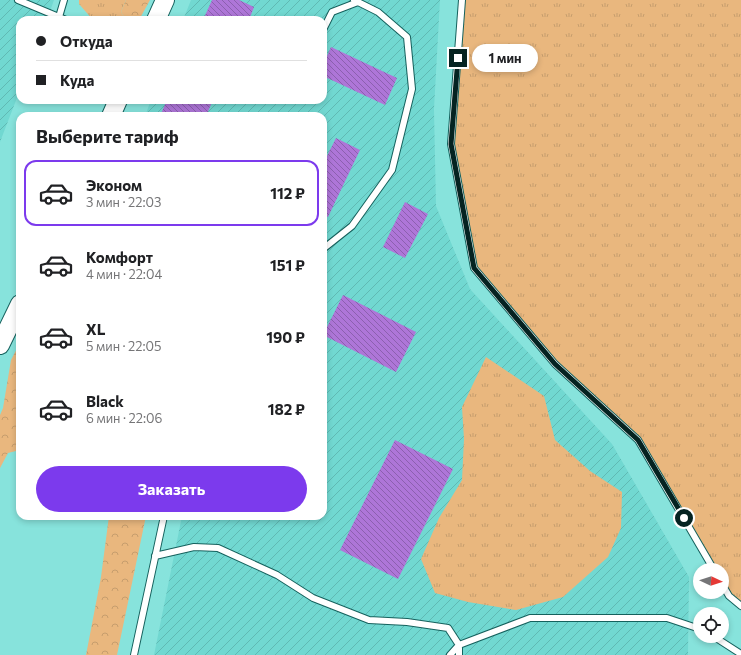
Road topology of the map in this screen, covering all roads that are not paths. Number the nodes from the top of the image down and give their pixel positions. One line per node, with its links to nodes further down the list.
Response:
1 (18, 0): 6 (lane)
2 (64, 0): 7 (lane)
3 (165, 0): 8 (street)
4 (462, 0): 15 (lane)
5 (356, 1): 9 (lane); 10 (lane)
6 (57, 16)
7 (59, 16)
8 (158, 16)
9 (327, 22)
10 (327, 246)
11 (16, 312): 12 (street)
12 (0, 345)
13 (163, 520): 14 (lane)
14 (155, 556): 20 (lane); 22 (lane)
15 (710, 563)
16 (729, 596): 17 (lane)
17 (741, 606)
18 (693, 627): 20 (lane)
19 (724, 643): 21 (lane)
20 (459, 645): 23 (lane); 24 (lane)
21 (741, 654)
22 (134, 655)
23 (450, 655)
24 (459, 655)

